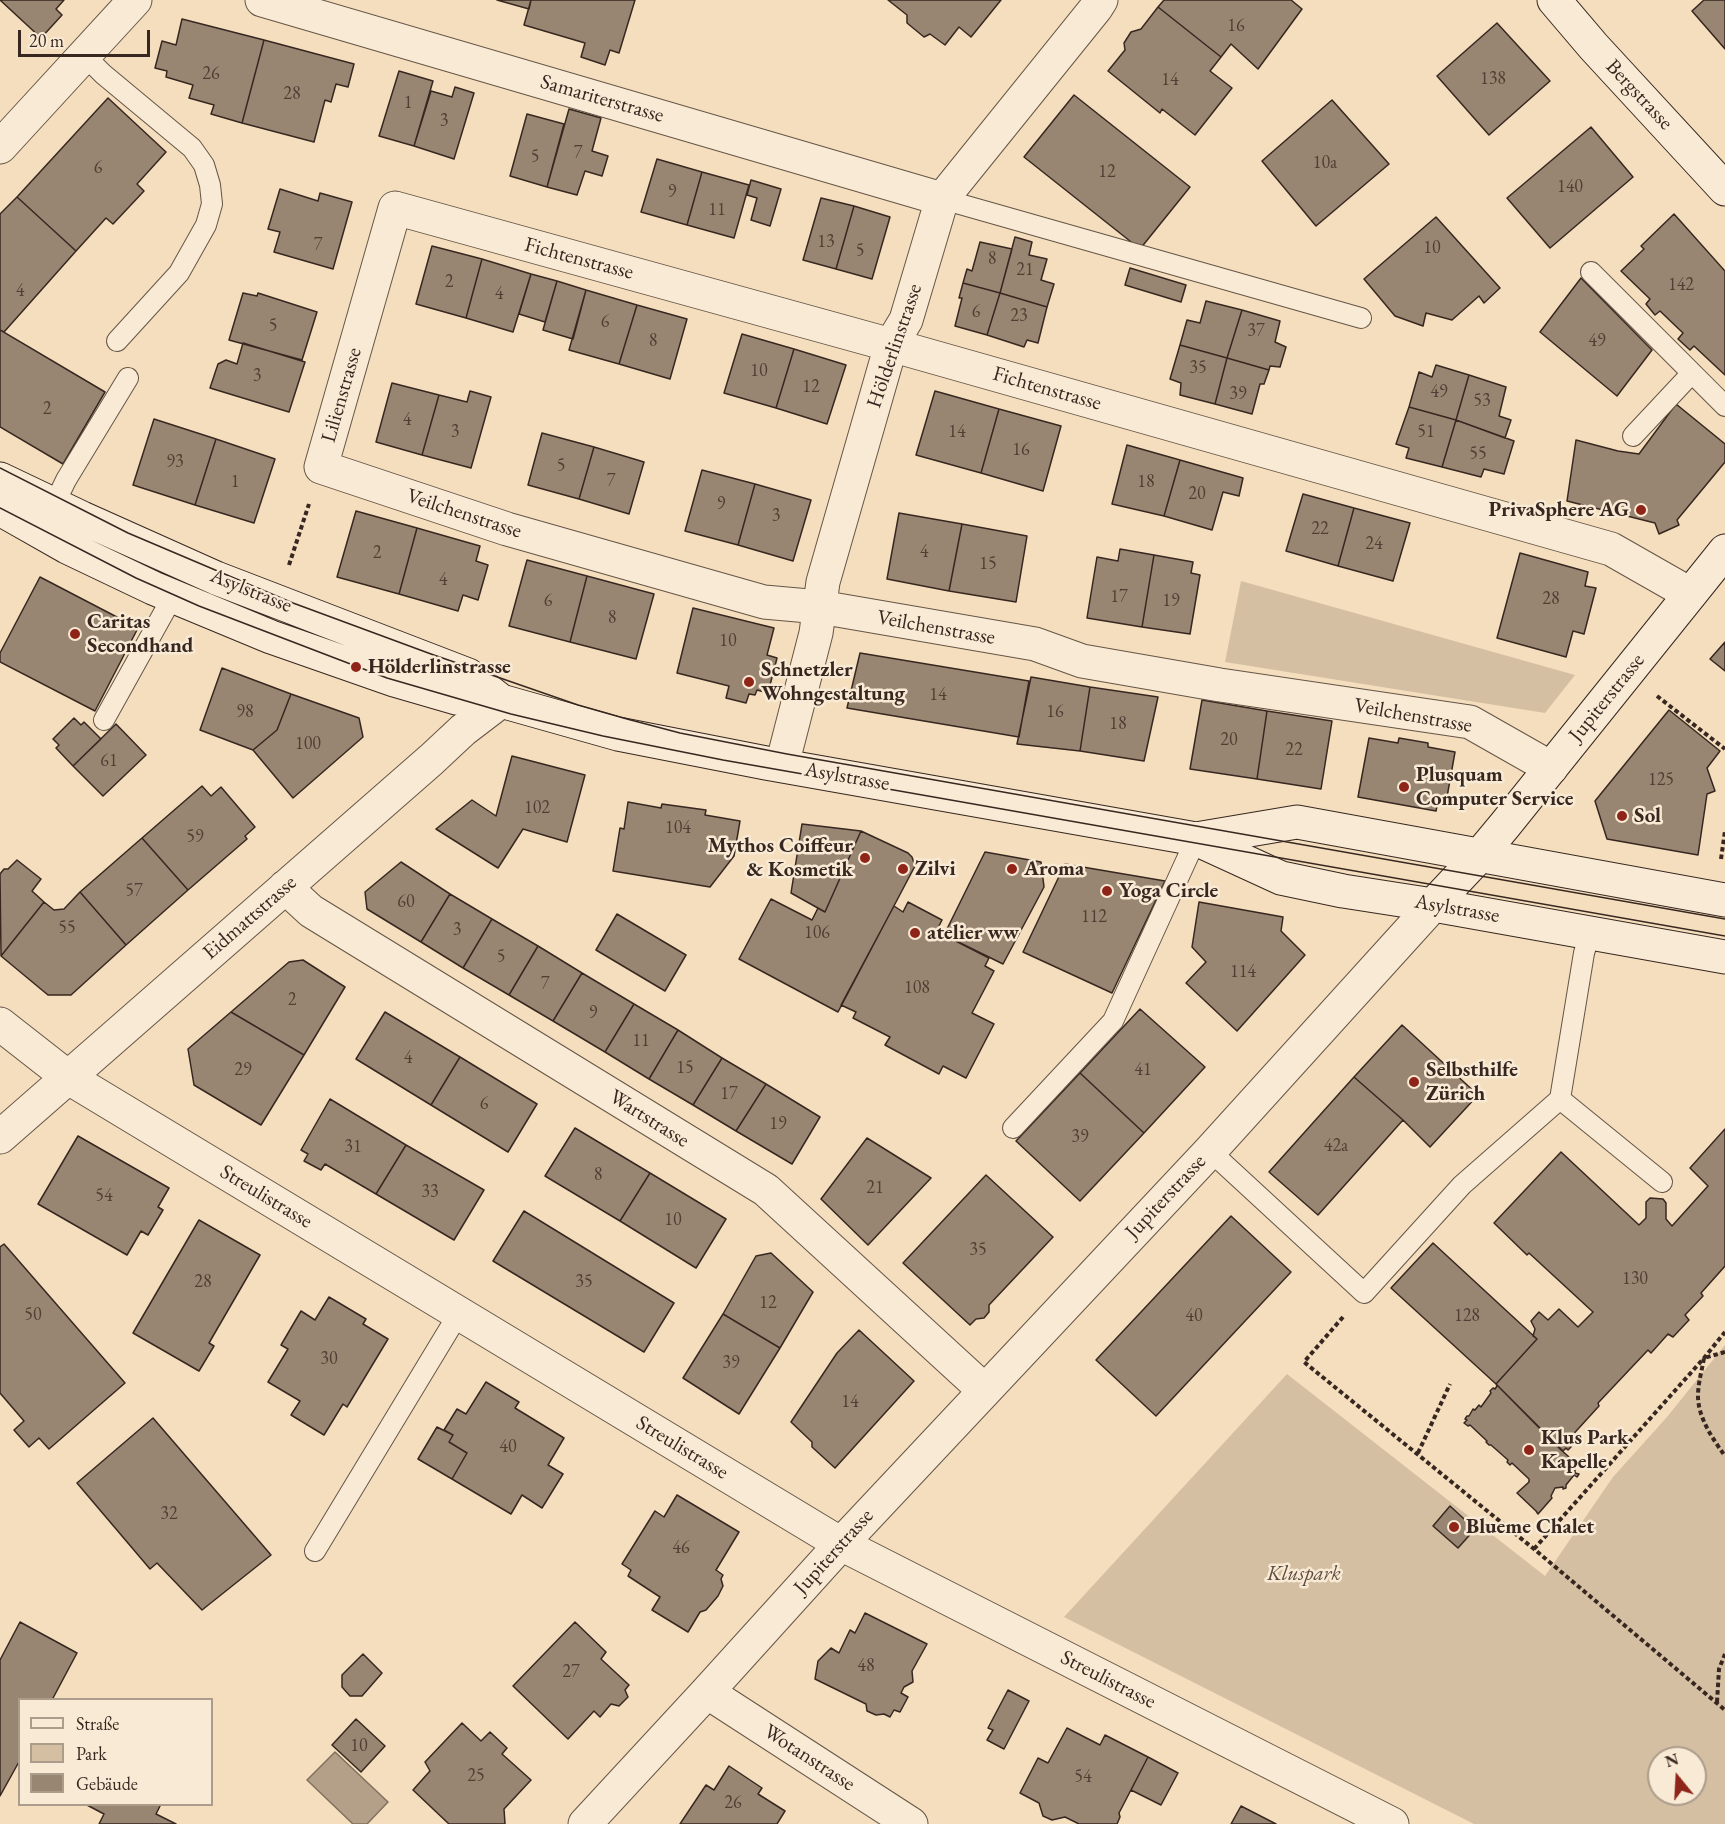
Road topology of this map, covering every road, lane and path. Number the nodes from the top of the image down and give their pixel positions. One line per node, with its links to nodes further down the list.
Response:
1 (135, 0): 5 (street)
2 (262, 0): 8 (street, Samariterstrasse)
3 (1554, 0): 7 (street, Bergstrasse)
4 (1099, 4): 8 (street, Hölderlinstrasse)
5 (84, 55): 6 (street); 12 (lane)
6 (0, 147)
7 (1725, 189)
8 (942, 199): 11 (lane); 13 (street, Hölderlinstrasse)
9 (395, 208): 13 (street, Fichtenstrasse); 18 (street, Lilienstrasse)
10 (1591, 272): 14 (lane)
11 (1361, 318)
12 (117, 341)
13 (891, 345): 24 (street, Fichtenstrasse); 26 (street, Hölderlinstrasse)
14 (1691, 374): 16 (lane); 17 (lane)
15 (128, 378): 20 (lane)
16 (1725, 406)
17 (1633, 436)
18 (321, 467): 23 (path, Lilienstrasse); 26 (street, Veilchenstrasse)
19 (0, 479): 20 (street, Asylstrasse)
20 (54, 505): 28 (street, Asylstrasse)
21 (0, 509): 25 (street, Asylstrasse)
22 (1725, 551): 24 (street, Jupiterstrasse)
23 (288, 569)
24 (1690, 594): 32 (street, Jupiterstrasse)
25 (173, 596): 28 (street, Asylstrasse); 29 (lane)
26 (820, 608): 31 (street, Hölderlinstrasse); 32 (street, Veilchenstrasse)
27 (1656, 696): 30 (path)
28 (501, 701): 31 (street, Asylstrasse); 35 (street, Eidmattstrasse)
29 (104, 720)
30 (1725, 749)
31 (782, 765): 33 (street, Asylstrasse)
32 (1551, 768): 34 (street, Jupiterstrasse)
33 (1196, 839): 34 (street, Asylstrasse); 37 (street, Asylstrasse); 43 (lane)
34 (1480, 855): 36 (street, Asylstrasse); 37 (street, Jupiterstrasse)
35 (285, 887): 41 (street, Eidmattstrasse); 53 (street, Wartstrasse)
36 (1725, 900)
37 (1433, 905): 38 (street, Asylstrasse); 45 (street, Jupiterstrasse)
38 (1590, 933): 39 (street, Asylstrasse); 42 (lane)
39 (1725, 957)
40 (0, 1024): 41 (street, Streulistrasse)
41 (69, 1078): 44 (street, Eidmattstrasse); 48 (street, Streulistrasse)
42 (1560, 1099): 46 (lane); 47 (lane)
43 (1013, 1128)
44 (0, 1137)
45 (1210, 1151): 47 (lane); 53 (street, Jupiterstrasse)
46 (1662, 1182)
47 (1364, 1293): 54 (path)
48 (459, 1313): 56 (street, Streulistrasse); 58 (lane)
49 (1725, 1332): 51 (path)
50 (1725, 1352): 51 (path)
51 (1704, 1358): 55 (path); 57 (path)
52 (1450, 1384): 54 (path)
53 (984, 1390): 56 (street, Jupiterstrasse)
54 (1418, 1453): 57 (path)
55 (1725, 1456)
56 (841, 1544): 60 (street, Jupiterstrasse); 65 (street, Streulistrasse)
57 (1534, 1549): 61 (path)
58 (315, 1551)
59 (1725, 1654): 61 (path)
60 (707, 1692): 63 (street, Jupiterstrasse); 64 (street, Wotanstrasse)
61 (1717, 1702): 62 (path)
62 (1725, 1710)
63 (585, 1824)
64 (911, 1824)
65 (1392, 1824)

